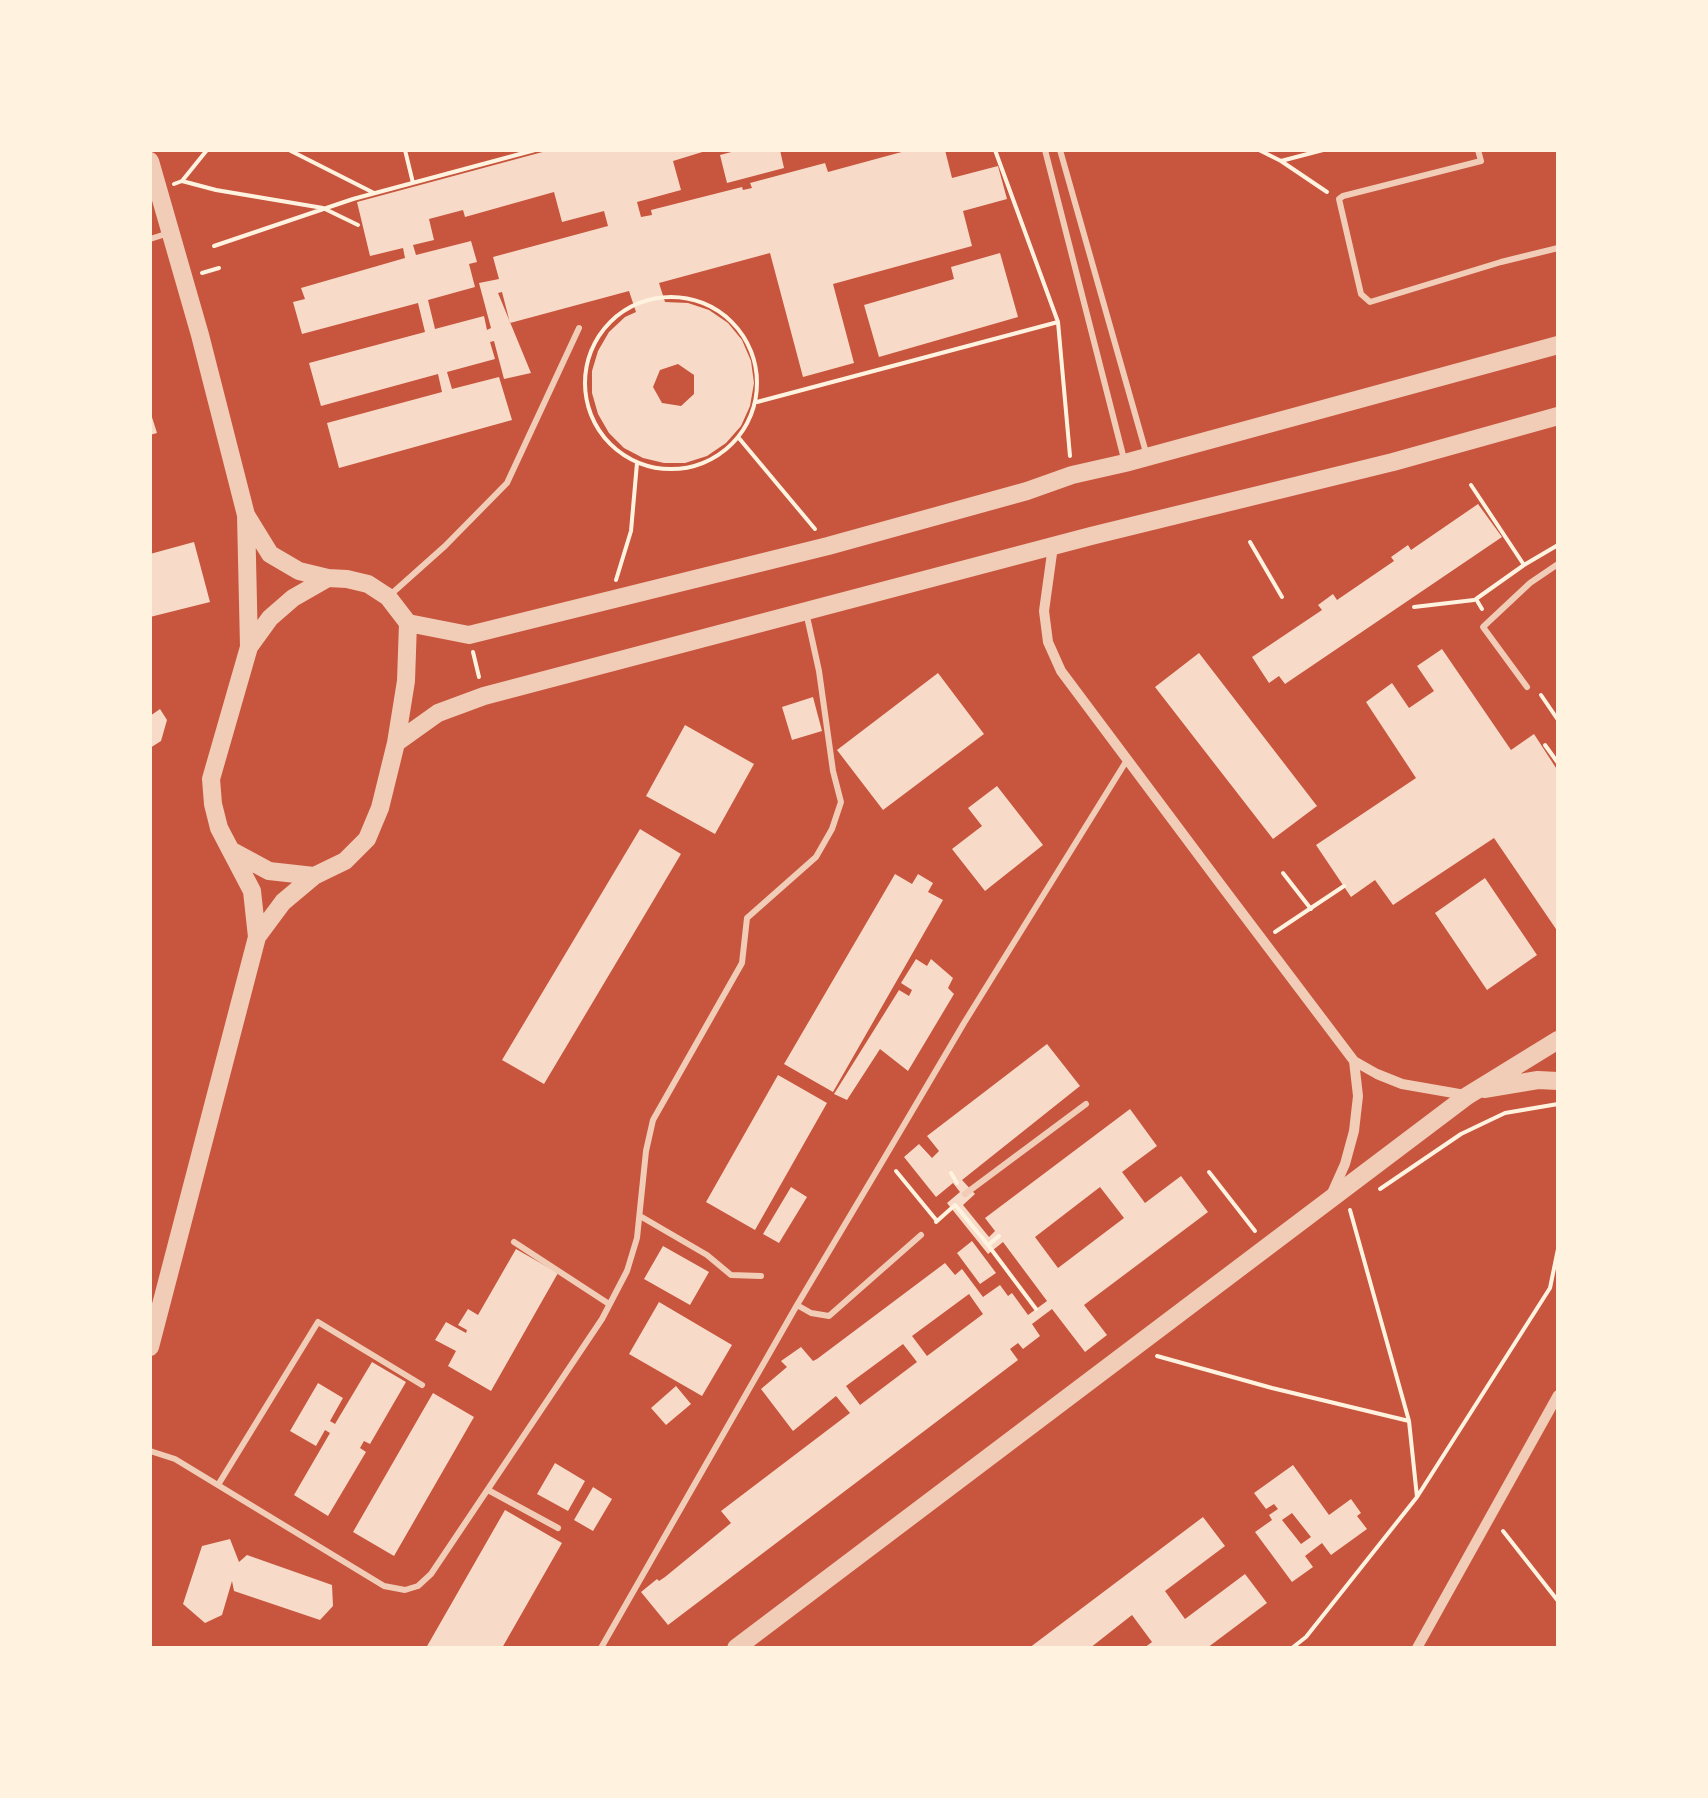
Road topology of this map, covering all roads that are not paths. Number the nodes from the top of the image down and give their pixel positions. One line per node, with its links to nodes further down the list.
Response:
1 (1045, 150): 12 (lane)
2 (1060, 150): 11 (lane)
3 (1478, 150): 7 (lane)
4 (150, 161): 5 (street)
5 (170, 233): 6 (lane); 13 (street)
6 (150, 239)
7 (1558, 248)
8 (579, 328): 17 (lane)
9 (1558, 345): 11 (street)
10 (1558, 416): 14 (street)
11 (1147, 457): 12 (street)
12 (1125, 463): 19 (street)
13 (246, 516): 16 (street); 20 (street)
14 (1053, 546): 18 (street); 23 (street)
15 (1558, 564): 21 (lane)
16 (328, 578): 17 (street); 20 (street)
17 (388, 596): 19 (street)
18 (806, 611): 22 (street); 34 (lane)
19 (408, 623): 22 (street)
20 (249, 647): 24 (street)
21 (1528, 687)
22 (396, 743): 25 (street)
23 (1128, 759): 28 (street); 39 (lane)
24 (232, 851): 25 (street); 26 (street)
25 (314, 876): 26 (street)
26 (257, 937): 40 (street)
27 (1558, 1040): 30 (street)
28 (1354, 1061): 30 (street); 33 (street)
29 (1558, 1081): 30 (street)
30 (1470, 1093): 33 (street)
31 (1086, 1104): 32 (lane)
32 (965, 1194)
33 (1330, 1198): 49 (street)
34 (640, 1216): 37 (lane); 38 (lane)
35 (921, 1235): 39 (lane)
36 (514, 1242): 38 (lane)
37 (761, 1276)
38 (609, 1304): 46 (lane)
39 (797, 1305): 48 (lane)
40 (150, 1347)
41 (422, 1385): 45 (lane)
42 (1558, 1395): 43 (street)
43 (1553, 1414): 50 (street)
44 (150, 1450): 45 (lane)
45 (218, 1485): 46 (lane)
46 (488, 1490): 47 (lane)
47 (558, 1528)
48 (602, 1648)
49 (736, 1648)
50 (1417, 1648)

